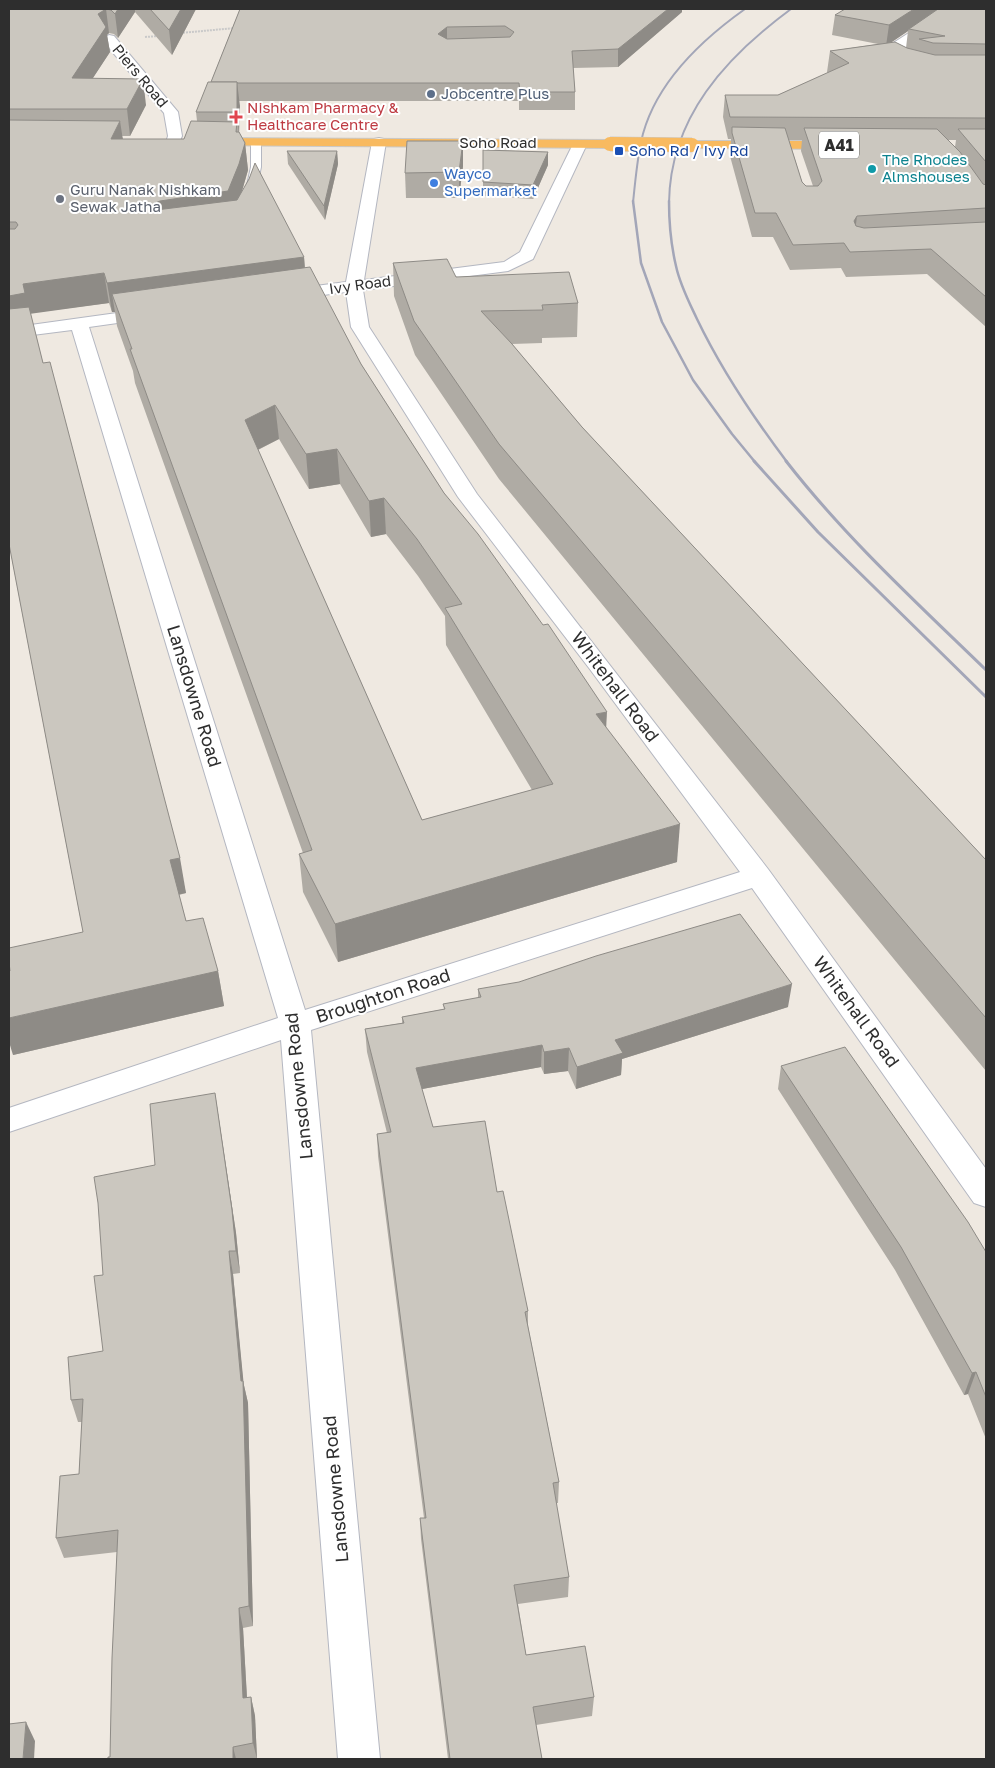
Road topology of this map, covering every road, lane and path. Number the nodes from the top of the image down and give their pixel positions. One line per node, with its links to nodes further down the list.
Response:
1 (954, 9): 6 (street)
2 (239, 27): 3 (path)
3 (180, 33)
4 (161, 35): 5 (path)
5 (109, 39): 8 (street, Piers Road)
6 (986, 70)
7 (156, 142): 8 (highway, Soho Road / A41)
8 (173, 142): 9 (highway, Soho Road / A41)
9 (256, 142): 10 (highway, Soho Road / A41); 13 (lane)
10 (379, 142): 11 (highway, Soho Road / A41); 14 (street, Whitehall Road)
11 (580, 144): 12 (highway, Soho Road / A41, bridge); 14 (street, Ivy Road)
12 (854, 146)
13 (247, 199)
14 (354, 286): 15 (street, Ivy Road); 19 (street, Whitehall Road)
15 (266, 298)
16 (168, 311): 17 (street)
17 (79, 323): 18 (street); 20 (street, Lansdowne Road)
18 (9, 333)
19 (758, 876): 20 (street, Broughton Road); 22 (street, Whitehall Road)
20 (296, 1024): 21 (street, Broughton Road); 23 (street, Lansdowne Road)
21 (9, 1120)
22 (986, 1194)
23 (359, 1759)

